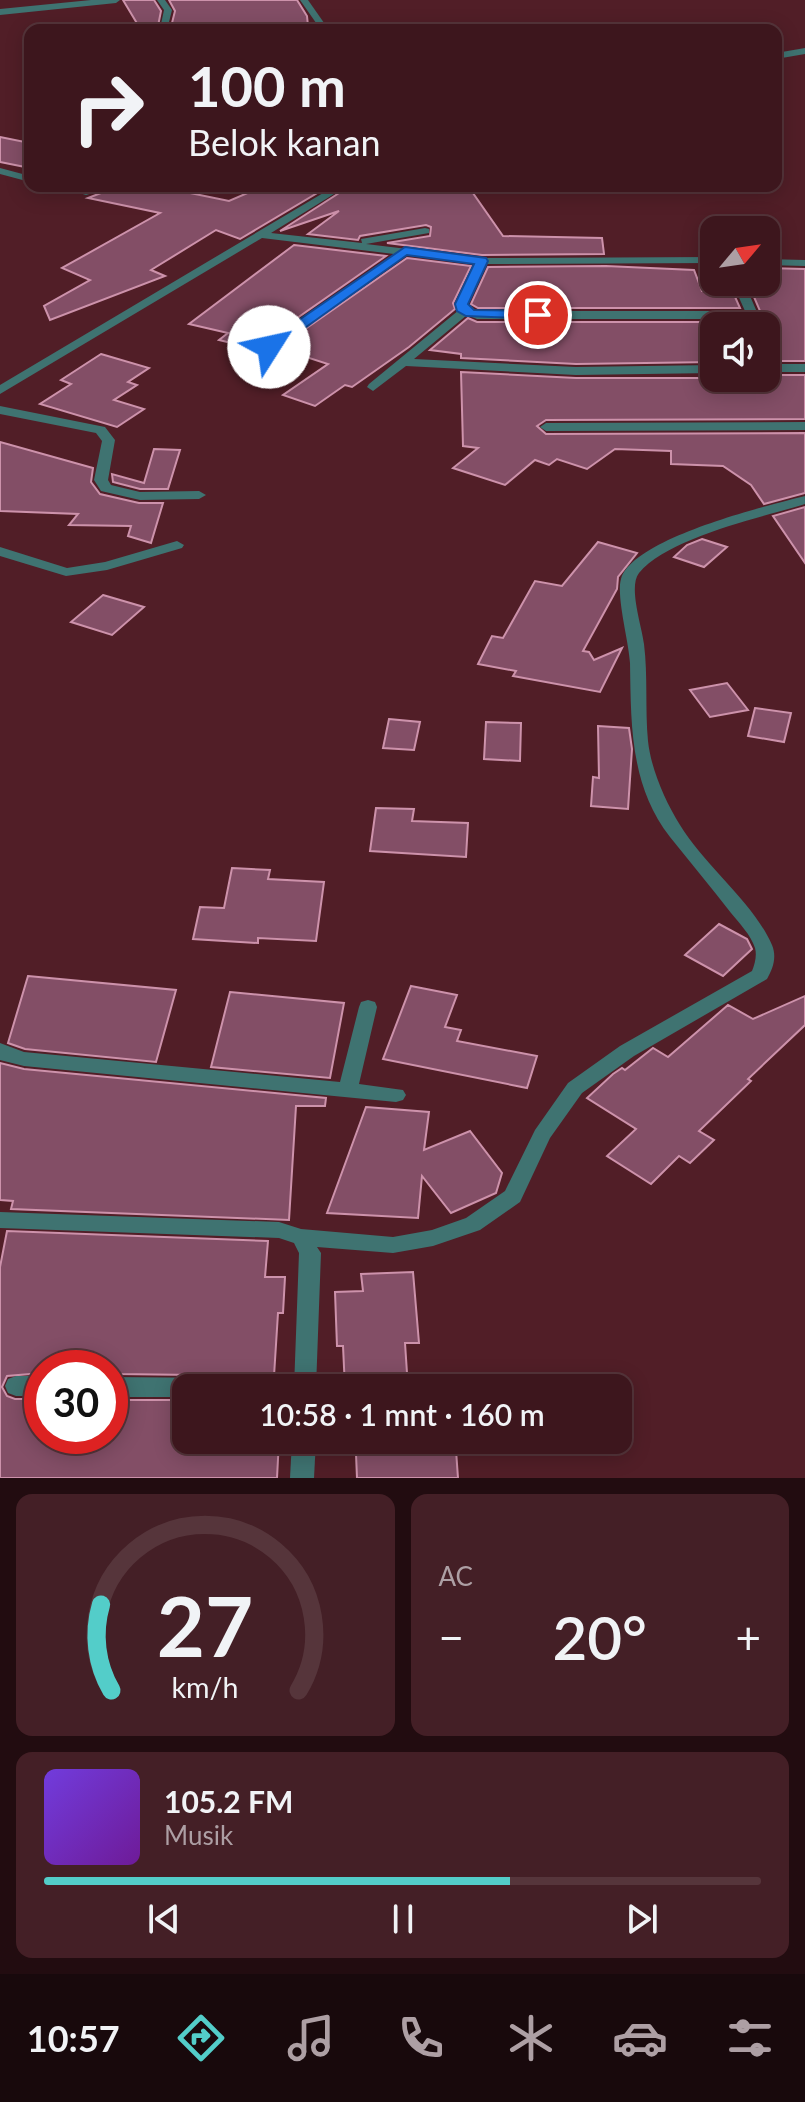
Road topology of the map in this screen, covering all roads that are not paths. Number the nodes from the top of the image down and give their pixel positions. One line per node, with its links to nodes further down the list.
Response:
1 (116, 0): 4 (street)
2 (161, 0): 5 (street)
3 (304, 0): 6 (street)
4 (0, 12)
5 (165, 24)
6 (321, 24)
7 (805, 51): 8 (street)
8 (782, 55)
9 (0, 171): 10 (street)
10 (24, 177)
11 (332, 192): 13 (street)
12 (425, 231): 14 (street)
13 (262, 235): 14 (street); 28 (street)
14 (343, 244): 15 (street)
15 (405, 251): 17 (street); 22 (street)
16 (700, 260): 17 (street)
17 (482, 261): 20 (street)
18 (780, 262): 19 (street)
19 (805, 263)
20 (465, 311): 21 (street); 23 (street)
21 (700, 320)
22 (269, 347)
23 (402, 362): 26 (street); 27 (street)
24 (780, 368): 25 (street)
25 (805, 368)
26 (700, 369)
27 (373, 387)
28 (0, 390)
29 (0, 410): 32 (street)
30 (805, 426): 31 (street)
31 (546, 427)
32 (199, 495)
33 (805, 500): 41 (street)
34 (177, 545): 35 (street)
35 (0, 551)
36 (368, 1007): 38 (street)
37 (0, 1050): 38 (street)
38 (348, 1090): 39 (street)
39 (396, 1095)
40 (0, 1220): 41 (street)
41 (301, 1237): 42 (street)
42 (306, 1374)
43 (16, 1386): 44 (street)
44 (24, 1386)
45 (128, 1387): 46 (street)
46 (172, 1388)
47 (303, 1454): 48 (street)
48 (302, 1478)

